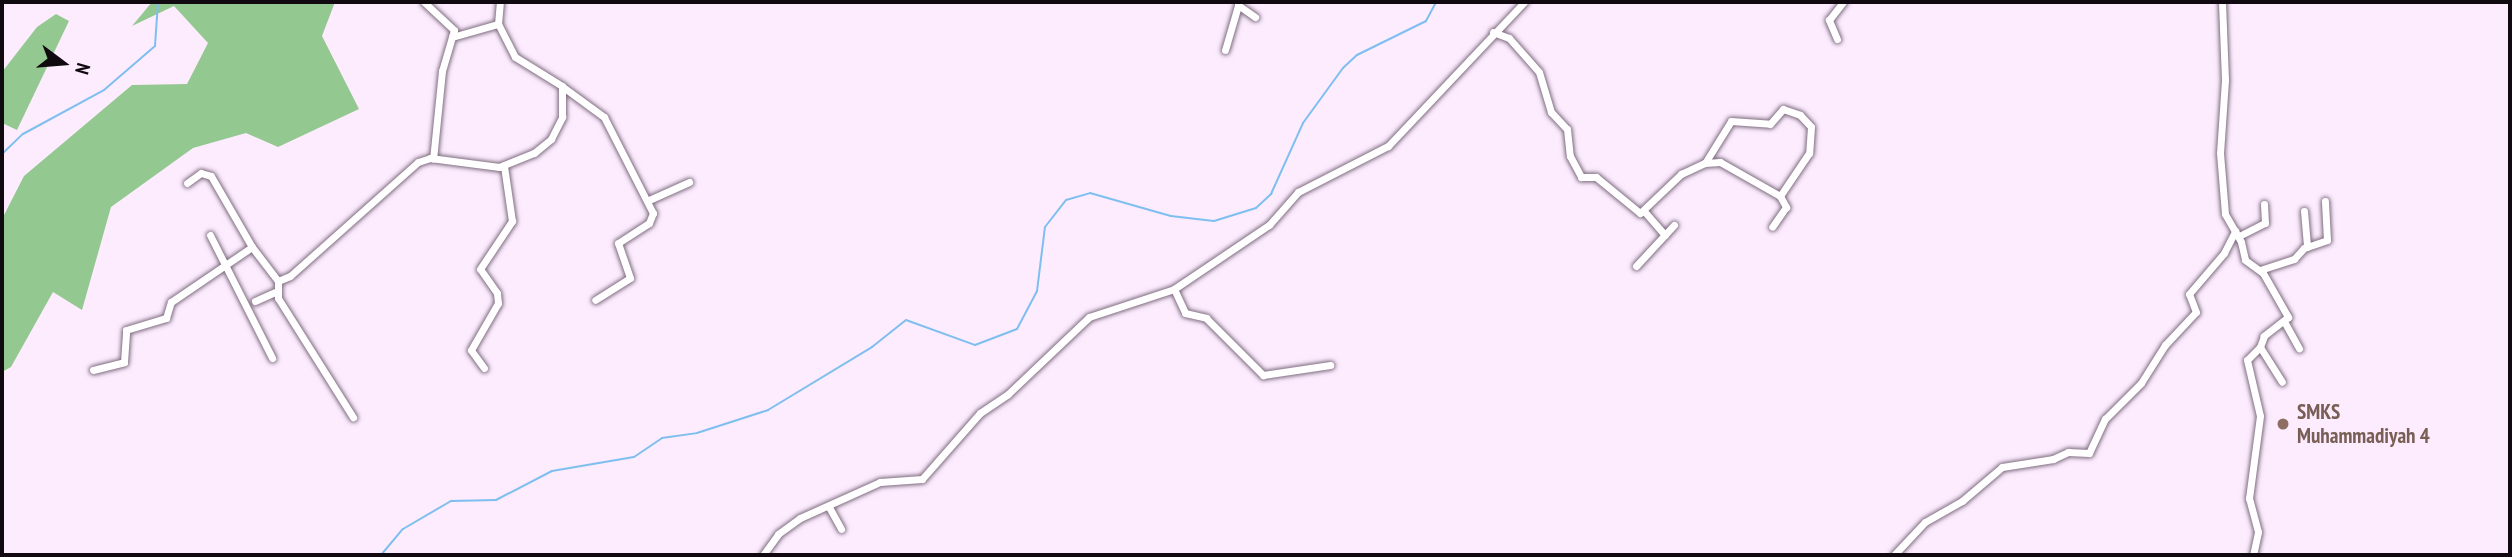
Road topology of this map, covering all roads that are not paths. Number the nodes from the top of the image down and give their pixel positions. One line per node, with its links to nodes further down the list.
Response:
1 (424, 2): 10 (street)
2 (500, 2): 8 (street)
3 (1524, 2): 9 (street)
4 (1843, 2): 11 (street)
5 (2222, 2): 27 (street)
6 (1239, 4): 7 (street); 12 (street)
7 (1255, 17)
8 (498, 24): 10 (street); 13 (street)
9 (1493, 32): 23 (street); 36 (street)
10 (452, 37): 14 (street)
11 (1837, 39)
12 (1225, 50)
13 (562, 86): 16 (street); 20 (street)
14 (433, 159): 16 (street); 35 (street)
15 (1705, 163): 19 (street); 19 (street); 23 (street)
16 (504, 166): 45 (street)
17 (689, 182): 20 (street)
18 (187, 183): 30 (street)
19 (1780, 196): 26 (street)
20 (649, 200): 38 (street)
21 (2325, 201): 31 (street)
22 (2264, 204): 27 (street)
23 (1644, 211): 28 (street)
24 (2304, 211): 31 (street)
25 (1674, 225): 28 (street)
26 (1772, 227)
27 (2237, 233): 34 (street); 52 (street)
28 (1665, 234): 33 (street)
29 (210, 235): 32 (street)
30 (252, 247): 32 (street); 35 (street)
31 (2307, 247): 34 (street)
32 (225, 265): 43 (street); 46 (street)
33 (1636, 266)
34 (2260, 270): 40 (street)
35 (278, 281): 37 (street)
36 (1174, 289): 44 (street); 49 (street)
37 (275, 292): 39 (street); 48 (street)
38 (595, 300)
39 (256, 301)
40 (2285, 323): 41 (street); 42 (street)
41 (2260, 347): 47 (street); 53 (street)
42 (2299, 348)
43 (272, 358)
44 (1330, 365)
45 (484, 368)
46 (93, 370)
47 (2282, 382)
48 (353, 417)
49 (829, 507): 50 (street); 51 (street)
50 (841, 529)
51 (763, 555)
52 (1894, 555)
53 (2253, 555)

